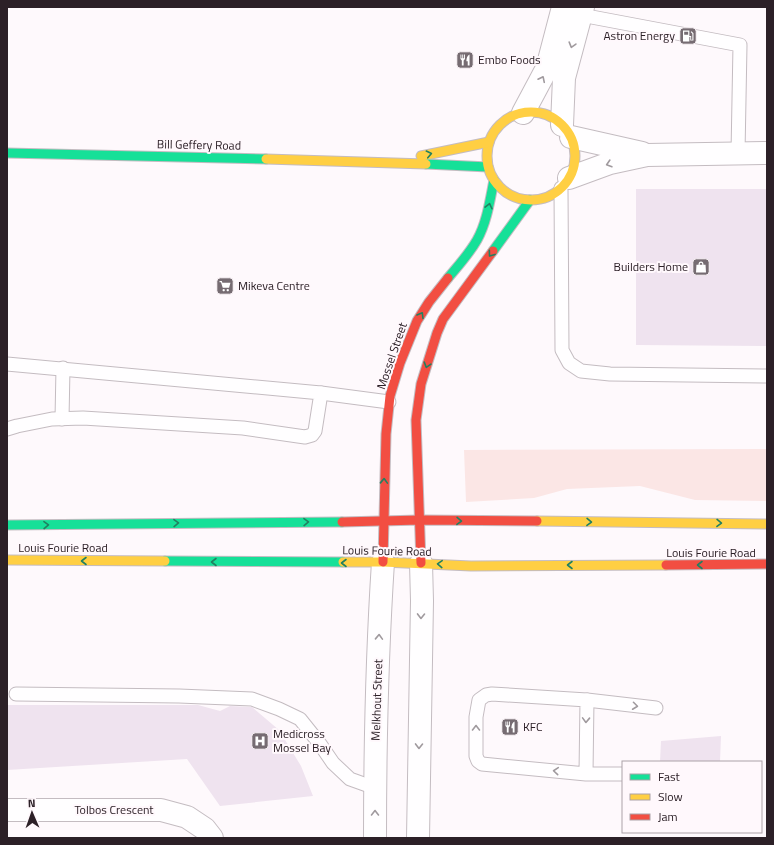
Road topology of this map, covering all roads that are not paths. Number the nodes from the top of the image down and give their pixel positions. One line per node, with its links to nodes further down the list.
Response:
1 (575, 10): 2 (street, one-way to 1); 3 (street, one-way to 3); 6 (lane)
2 (523, 113): 3 (street); 4 (street)
3 (566, 131): 8 (street); 12 (street)
4 (489, 142): 9 (street, Bill Geffery Road, one-way to 4); 10 (street)
5 (7, 153): 9 (street, Bill Geffery Road)
6 (738, 153): 7 (street); 8 (street)
7 (767, 153)
8 (647, 155): 12 (street, one-way to 12)
9 (391, 162): 10 (street, Bill Geffery Road)
10 (488, 167): 11 (street)
11 (494, 180): 13 (street); 18 (street, Mossel Street, one-way to 11)
12 (565, 183): 13 (street); 16 (lane)
13 (530, 200): 22 (street, one-way to 22)
14 (7, 364): 15 (lane)
15 (63, 368): 17 (lane); 19 (lane)
16 (767, 376)
17 (321, 393): 18 (lane); 19 (lane)
18 (389, 402): 21 (street, Mossel Street, one-way to 18)
19 (62, 419): 20 (lane)
20 (7, 430)
21 (383, 520): 22 (street, Louis Fourie Road); 24 (street, Louis Fourie Road, one-way to 21); 26 (street, Mossel Street)
22 (420, 520): 23 (street, Louis Fourie Road, one-way to 23); 27 (street)
23 (767, 524)
24 (7, 525)
25 (7, 560): 26 (street, Louis Fourie Road, one-way to 25)
26 (383, 562): 27 (street, Louis Fourie Road); 34 (street, Melkhout Street, one-way to 26)
27 (421, 563): 28 (street, Louis Fourie Road, one-way to 27); 38 (street, one-way to 38)
28 (767, 564)
29 (16, 694): 34 (lane)
30 (587, 700): 31 (lane, one-way to 31); 32 (lane, one-way to 32); 32 (lane, one-way to 30)
31 (656, 708)
32 (586, 774): 33 (lane)
33 (622, 774)
34 (375, 788): 37 (street, Melkhout Street, one-way to 34)
35 (7, 810): 36 (street, Tolbos Crescent)
36 (212, 838)
37 (375, 838)
38 (418, 838)

